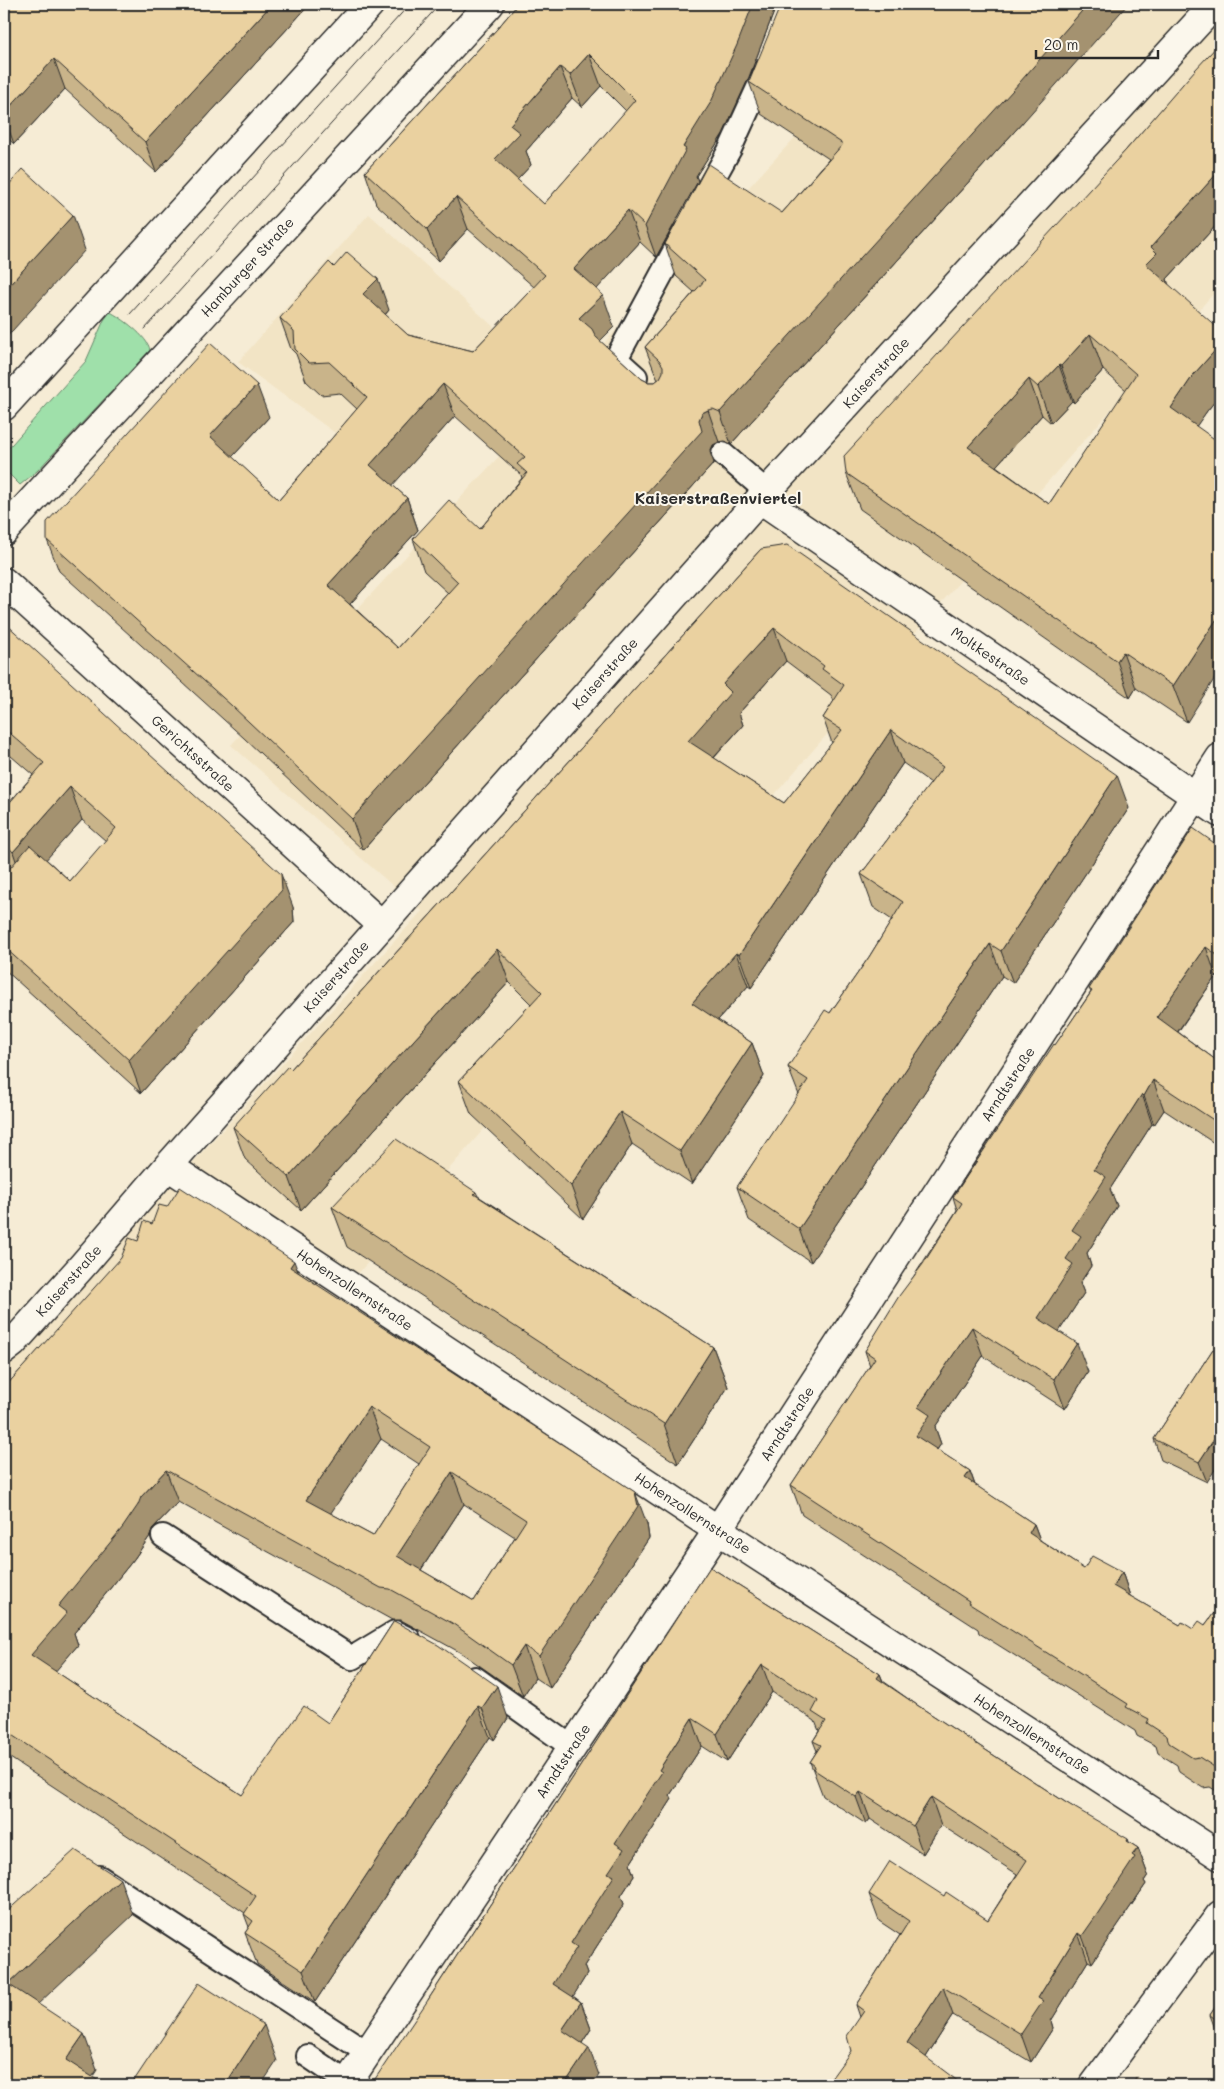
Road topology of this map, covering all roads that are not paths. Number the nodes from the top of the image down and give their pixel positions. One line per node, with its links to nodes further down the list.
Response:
1 (370, 4): 6 (street)
2 (490, 4): 9 (street, Hamburger Straße)
3 (1215, 4): 8 (street, Kaiserstraße)
4 (775, 47): 5 (lane)
5 (649, 389)
6 (4, 406)
7 (722, 454): 8 (lane)
8 (763, 496): 12 (street, Moltkestraße); 14 (street, Kaiserstraße)
9 (4, 531)
10 (4, 582): 14 (street, Gerichtsstraße)
11 (1220, 758): 12 (street, Arndtstraße)
12 (1196, 795): 13 (street, Moltkestraße); 17 (street, Arndtstraße)
13 (1220, 812)
14 (382, 925): 15 (street, Kaiserstraße)
15 (168, 1166): 16 (street, Kaiserstraße); 17 (street, Hohenzollernstraße)
16 (4, 1350)
17 (718, 1530): 21 (street, Arndtstraße); 22 (street, Hohenzollernstraße)
18 (163, 1536): 19 (lane)
19 (426, 1649)
20 (457, 1666): 21 (lane)
21 (572, 1747): 25 (street, Arndtstraße)
22 (1220, 1856)
23 (80, 1874): 25 (lane)
24 (1220, 1915): 28 (street)
25 (368, 2053): 27 (street, Arndtstraße)
26 (308, 2056): 27 (lane)
27 (347, 2084)
28 (1094, 2085)

